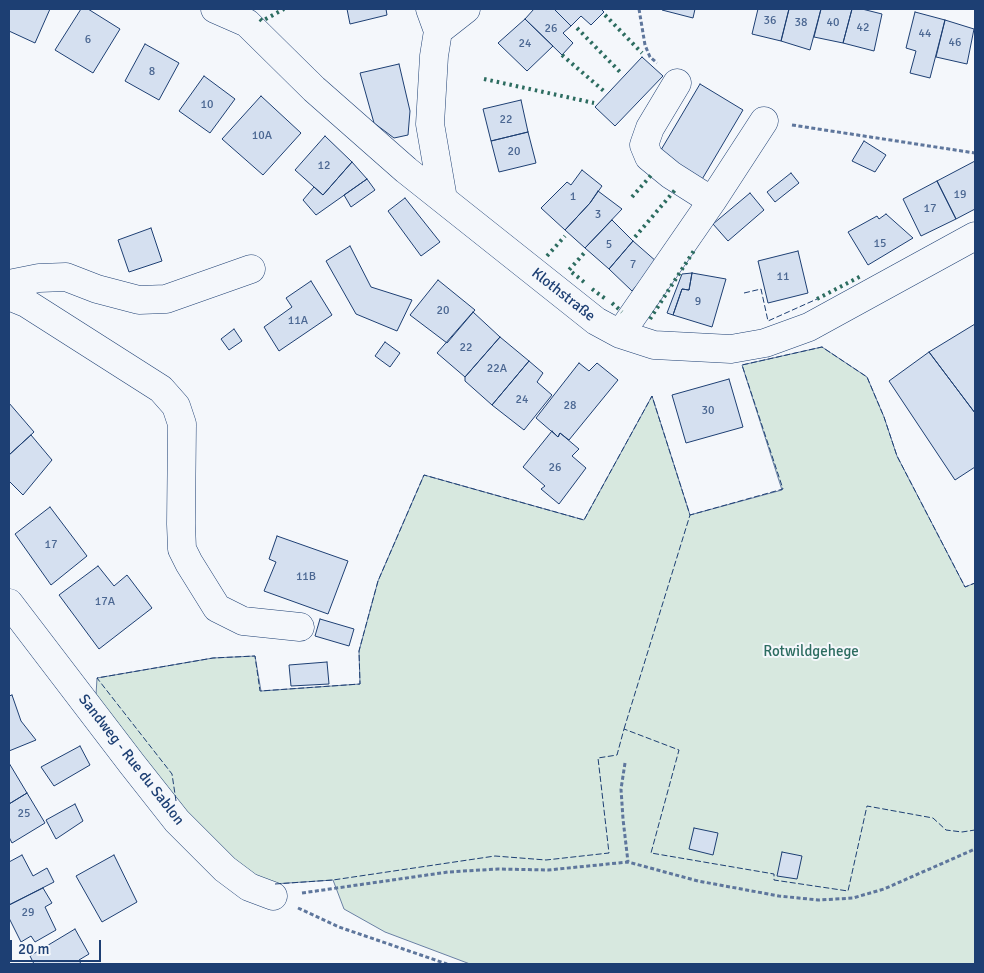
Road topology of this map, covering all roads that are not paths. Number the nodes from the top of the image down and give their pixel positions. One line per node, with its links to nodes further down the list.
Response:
1 (215, 9): 6 (street, Klothstraße)
2 (466, 9): 3 (street)
3 (434, 20): 6 (street)
4 (677, 83): 7 (street)
5 (764, 121): 7 (street)
6 (442, 199): 12 (street, Klothstraße)
7 (712, 201): 12 (street)
8 (975, 236): 12 (street, Klothstraße)
9 (251, 269): 10 (street)
10 (9, 284)
11 (9, 296): 14 (street)
12 (620, 334)
13 (9, 603): 15 (street, Sandweg - Rue du Sablon)
14 (300, 627)
15 (273, 896)

